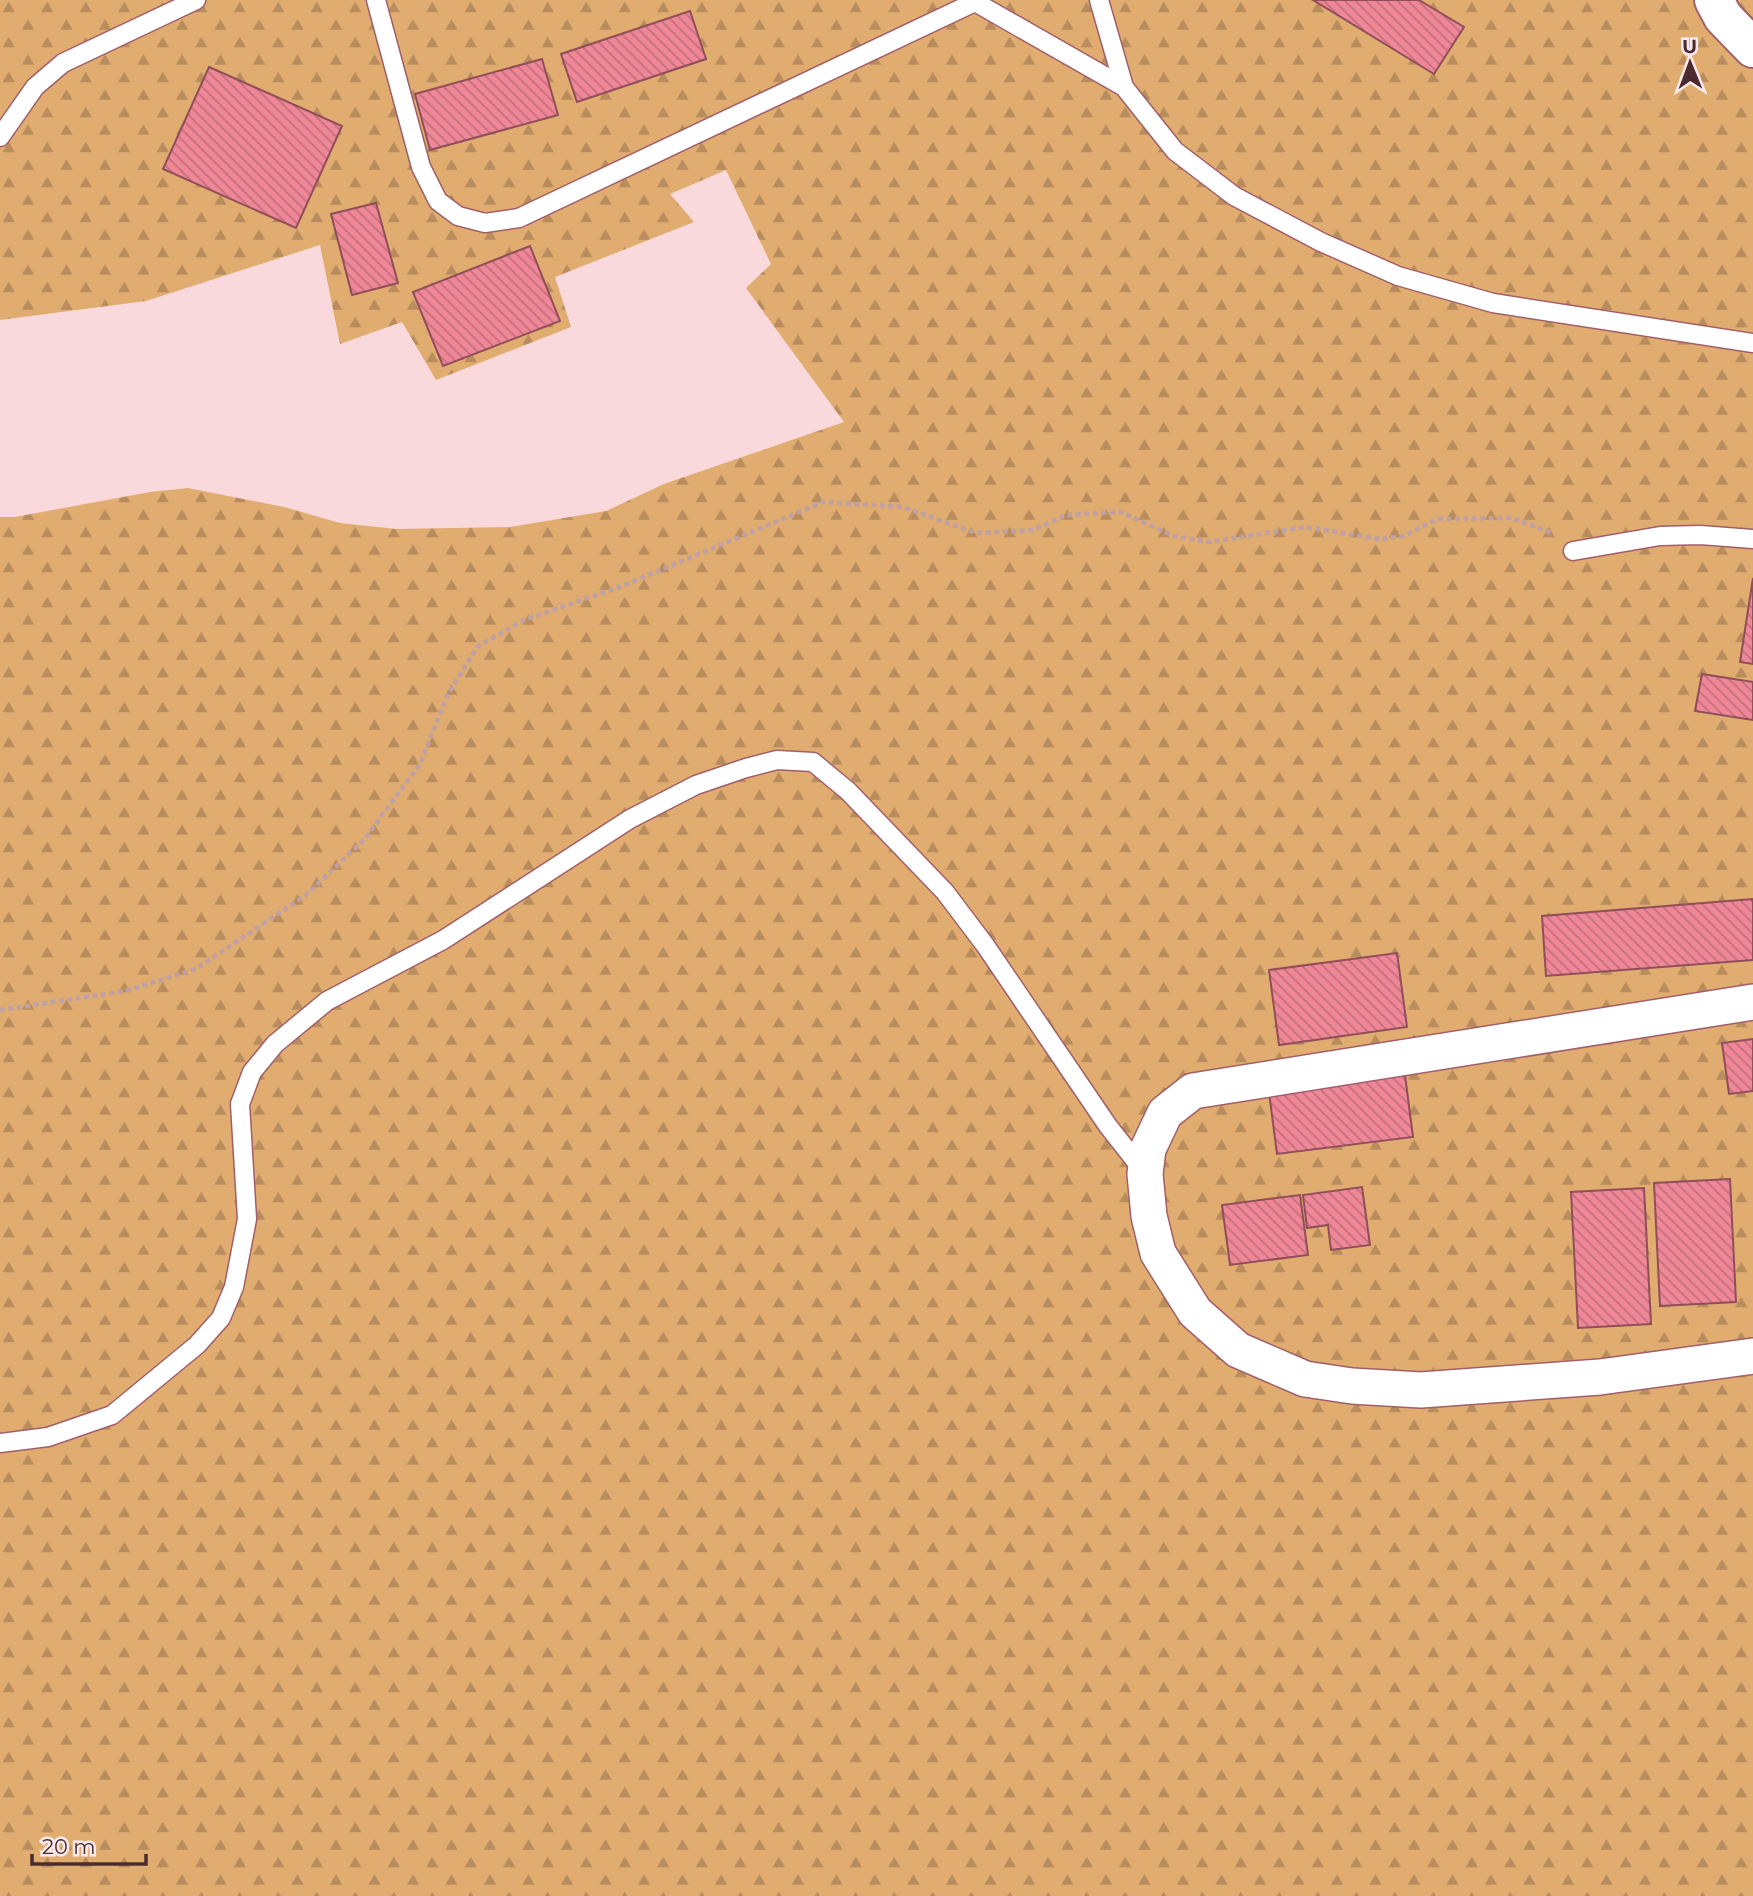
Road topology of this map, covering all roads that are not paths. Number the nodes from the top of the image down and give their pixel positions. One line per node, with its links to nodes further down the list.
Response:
1 (196, 0): 8 (lane)
2 (376, 0): 5 (lane)
3 (1099, 0): 7 (lane)
4 (1714, 0): 6 (street)
5 (977, 1): 7 (lane)
6 (1753, 48)
7 (1124, 87): 9 (lane)
8 (0, 137)
9 (1753, 343)
10 (1753, 539): 11 (lane)
11 (1573, 551)
12 (1753, 1002): 13 (street)
13 (1145, 1174): 14 (street); 15 (lane)
14 (1753, 1356)
15 (0, 1443)

